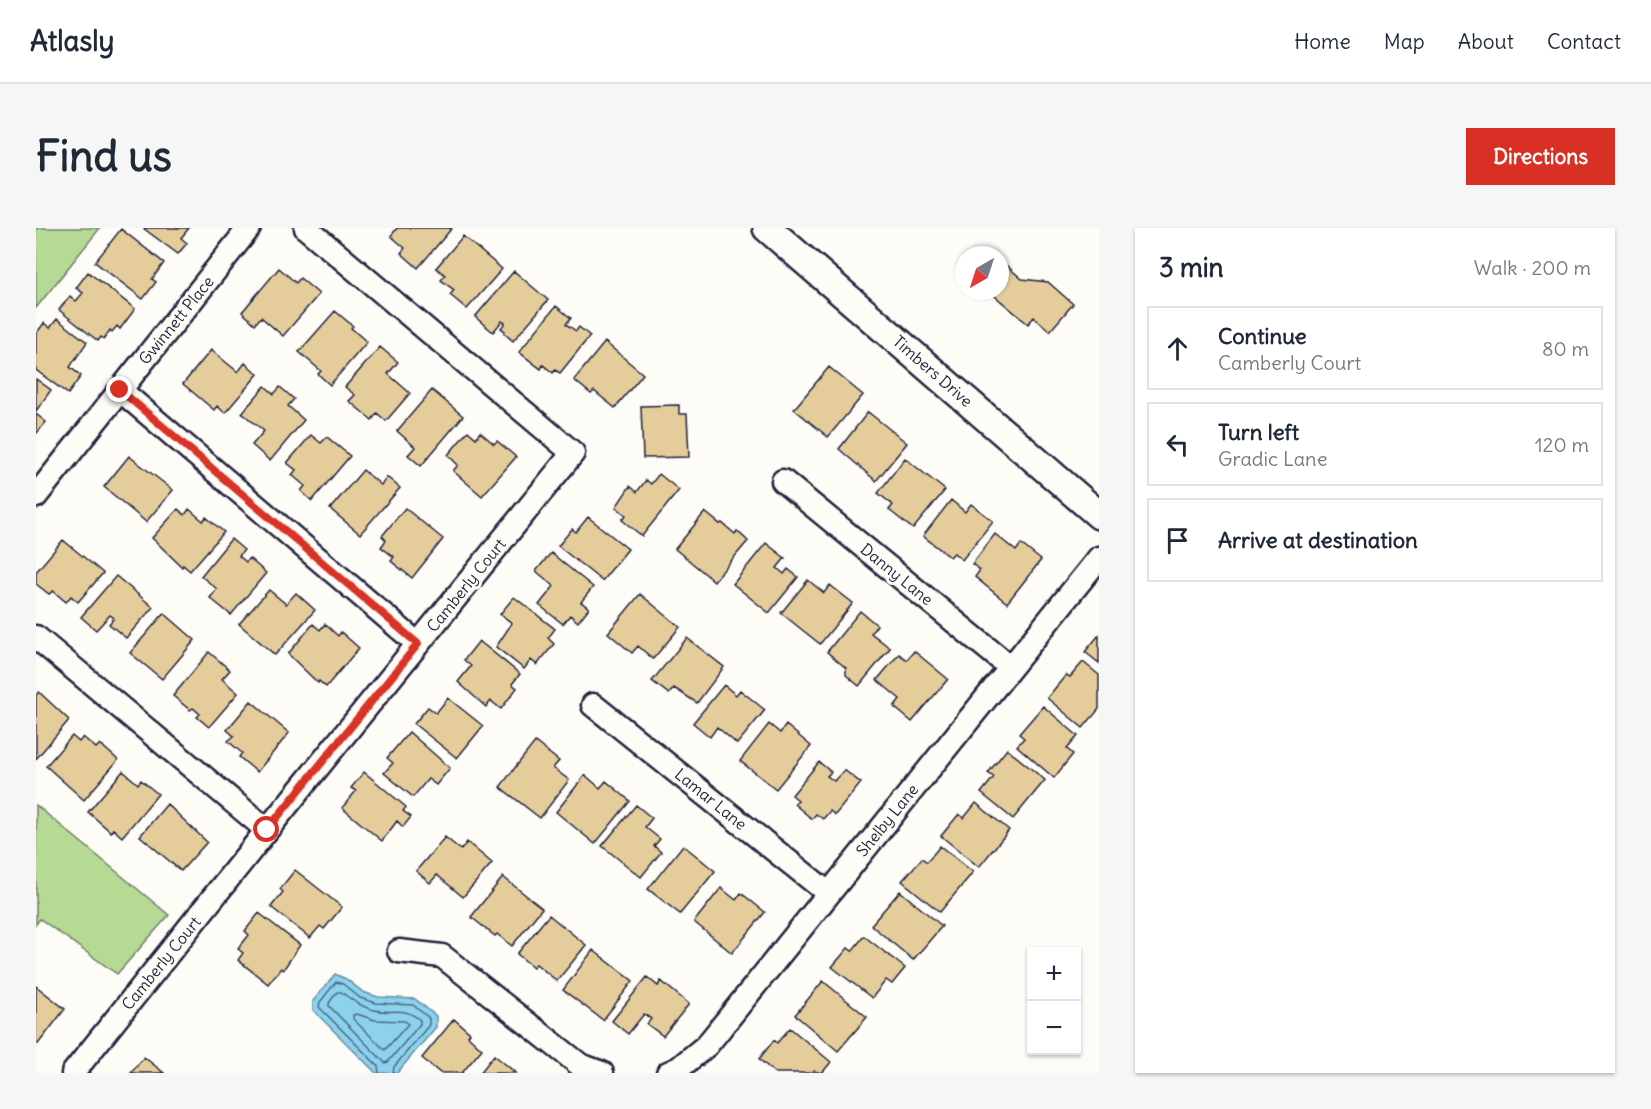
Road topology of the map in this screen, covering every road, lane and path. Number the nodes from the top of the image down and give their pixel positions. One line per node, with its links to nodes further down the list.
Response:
1 (249, 228): 4 (street, Gwinnett Place)
2 (306, 228): 10 (street, Camberly Court)
3 (767, 228): 7 (street, Timbers Drive)
4 (120, 390): 6 (street, Gwinnett Place); 10 (street)
5 (783, 481): 11 (street, Danny Lane)
6 (36, 496)
7 (1099, 515)
8 (1099, 558): 11 (street, Shelby Lane)
9 (36, 637): 13 (street)
10 (418, 644): 13 (street, Camberly Court)
11 (1010, 667): 14 (street, Shelby Lane)
12 (593, 705): 14 (street, Lamar Lane)
13 (267, 830): 16 (street, Camberly Court)
14 (828, 894): 18 (street, Shelby Lane)
15 (399, 951): 17 (street)
16 (73, 1073)
17 (602, 1073)
18 (668, 1073)

